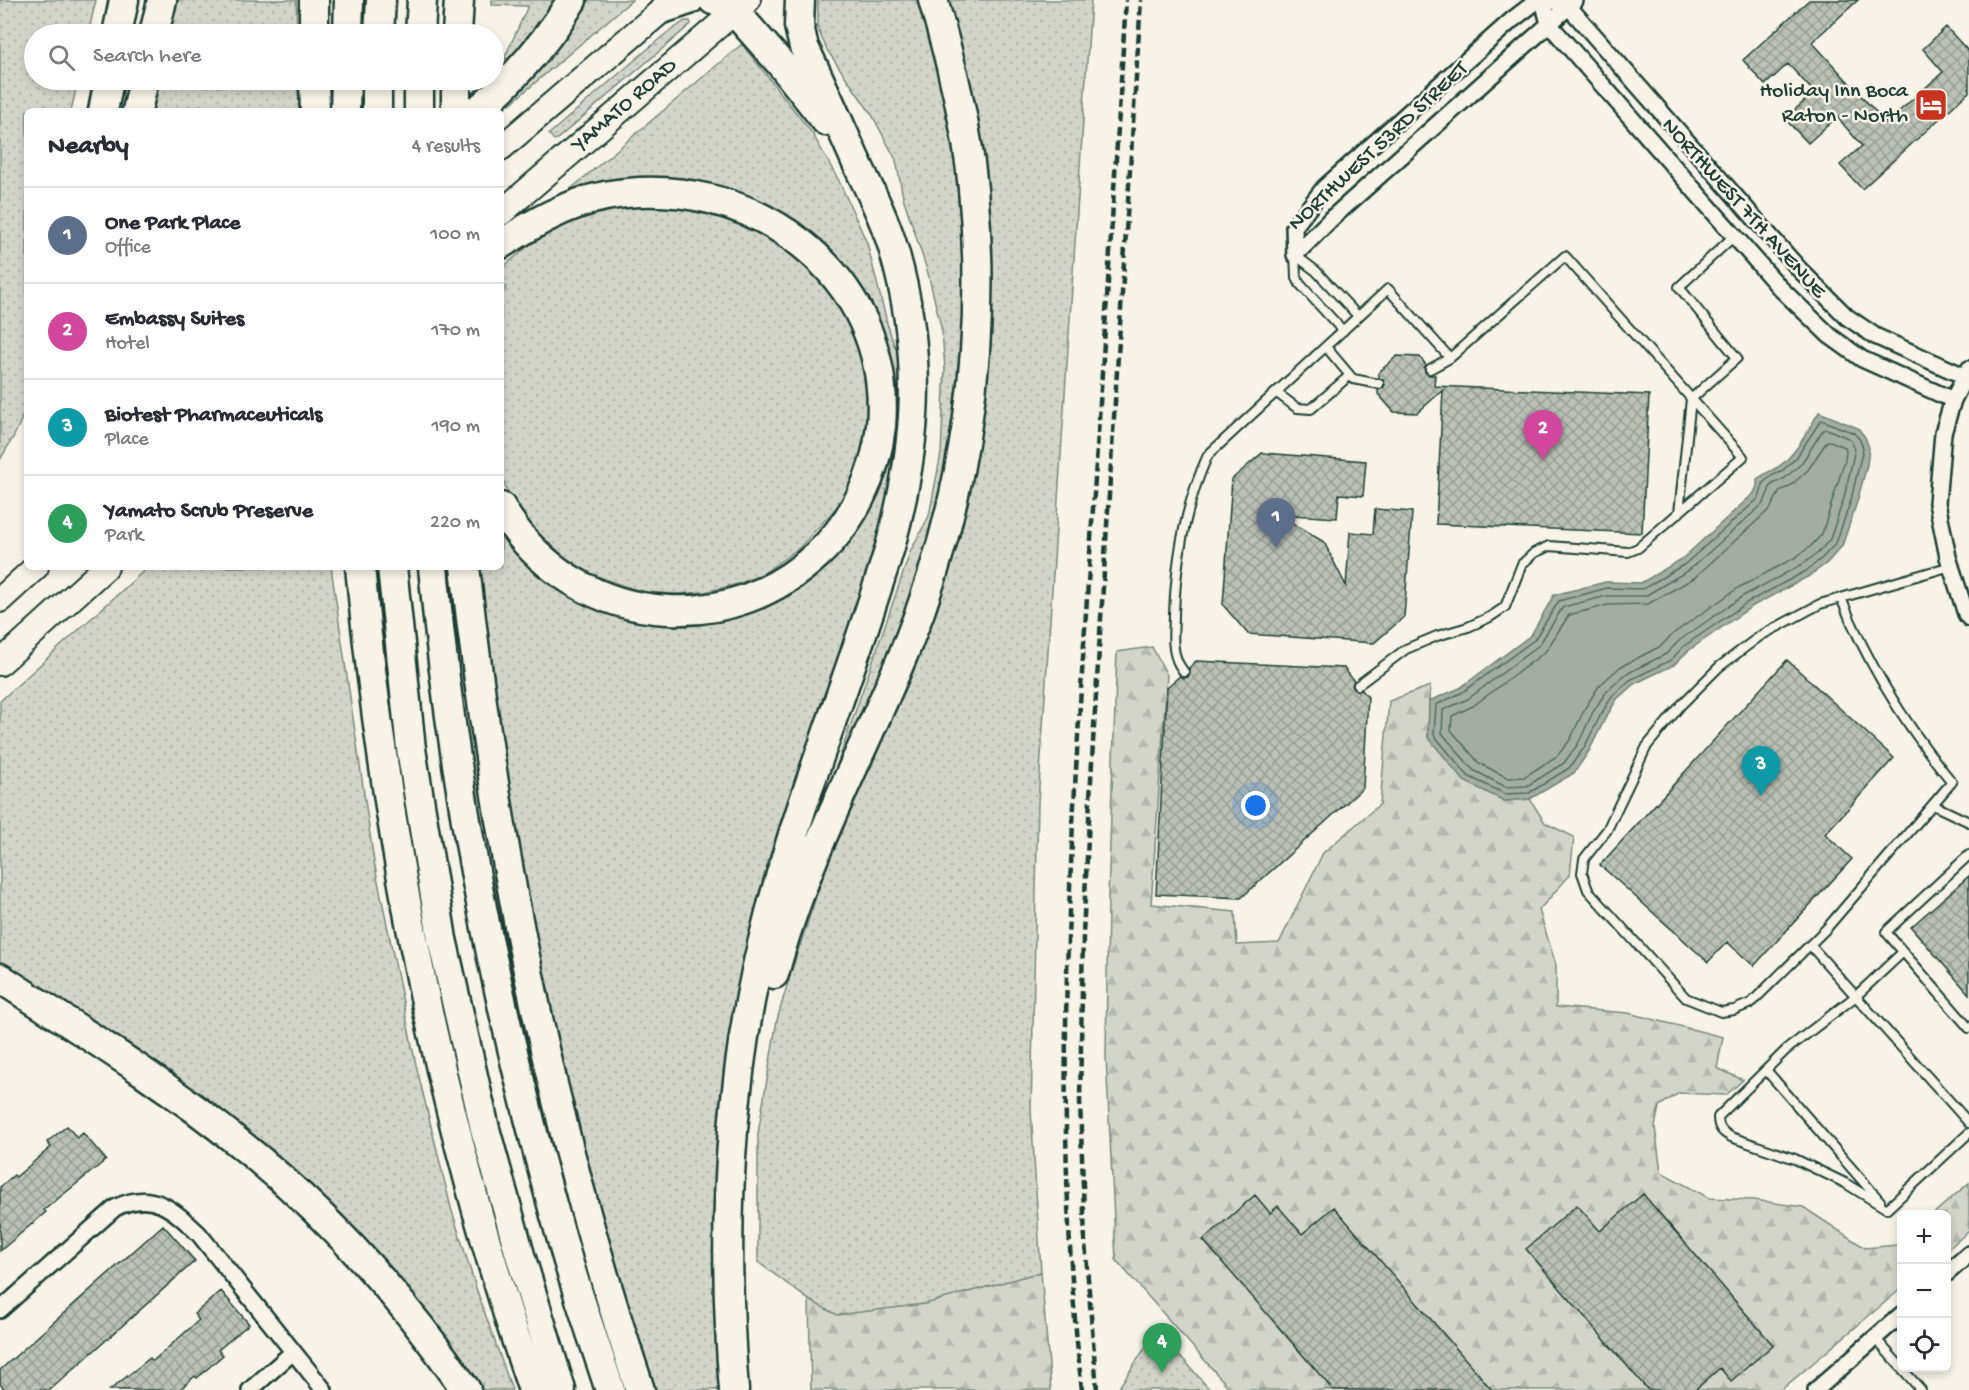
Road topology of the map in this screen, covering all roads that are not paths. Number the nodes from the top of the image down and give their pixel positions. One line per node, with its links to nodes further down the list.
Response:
1 (124, 0): 17 (highway)
2 (162, 0): 18 (highway)
3 (314, 0): 19 (highway)
4 (349, 0): 20 (highway)
5 (381, 0): 21 (highway)
6 (422, 0): 22 (highway)
7 (459, 0): 23 (highway)
8 (573, 0): 25 (highway)
9 (800, 0): 43 (highway)
10 (933, 0): 86 (highway)
11 (1538, 0): 47 (street, NORTHWEST 53RD STREET)
12 (1543, 0): 24 (street, NORTHWEST 7TH AVENUE)
13 (1552, 0): 15 (street, NORTHWEST 7TH AVENUE)
14 (676, 2): 42 (main road)
15 (1572, 3): 24 (street, NORTHWEST 53RD STREET); 53 (street, NORTHWEST 7TH AVENUE)
16 (732, 4): 43 (highway); 44 (main road, YAMATO ROAD)
17 (119, 24)
18 (156, 24)
19 (314, 24)
20 (348, 24)
21 (380, 24)
22 (421, 24)
23 (458, 24)
24 (1549, 24): 45 (street, NORTHWEST 7TH AVENUE); 47 (street, NORTHWEST 53RD STREET)
25 (504, 87)
26 (107, 90): 34 (highway)
27 (142, 90): 35 (highway)
28 (314, 90): 36 (highway)
29 (346, 90): 37 (highway)
30 (377, 90): 38 (highway)
31 (419, 90): 39 (highway)
32 (456, 90): 40 (highway)
33 (500, 90): 41 (highway)
34 (104, 108)
35 (138, 108)
36 (315, 108)
37 (345, 108)
38 (377, 108)
39 (419, 108)
40 (456, 108)
41 (480, 108)
42 (504, 145)
43 (856, 161): 86 (highway)
44 (504, 210)
45 (1734, 236): 57 (lane); 58 (street, NORTHWEST 7TH AVENUE)
46 (504, 242): 59 (highway)
47 (1295, 255): 48 (lane); 49 (lane)
48 (1358, 316): 49 (lane); 51 (lane)
49 (1343, 331): 50 (lane)
50 (1326, 347): 54 (lane); 56 (lane)
51 (1450, 358): 52 (lane); 57 (lane)
52 (1430, 369)
53 (1967, 372): 58 (street)
54 (1349, 376): 55 (lane); 56 (lane)
55 (1379, 384)
56 (1277, 393): 72 (lane)
57 (1691, 399): 60 (lane); 60 (lane)
58 (1953, 400): 61 (street)
59 (504, 512)
60 (1678, 513): 73 (lane)
61 (1951, 566): 68 (lane); 70 (street)
62 (33, 570): 69 (main road)
63 (103, 570): 71 (main road)
64 (360, 570): 96 (highway)
65 (392, 570): 97 (highway)
66 (433, 570): 98 (highway)
67 (465, 570): 99 (highway)
68 (1841, 598): 74 (lane); 77 (lane)
69 (0, 600)
70 (1969, 618)
71 (0, 663)
72 (1184, 672)
73 (1358, 685)
74 (1933, 805): 75 (lane); 77 (lane)
75 (1969, 822)
76 (1969, 855): 78 (lane)
77 (1810, 945): 80 (lane)
78 (1903, 952): 80 (lane); 81 (lane)
79 (0, 978): 95 (highway)
80 (1856, 996): 82 (lane); 83 (lane)
81 (1969, 1028)
82 (1766, 1070): 85 (lane); 85 (lane)
83 (1969, 1123)
84 (1969, 1133): 85 (lane)
85 (1887, 1209)
86 (728, 1232): 100 (highway)
87 (1969, 1254): 88 (street)
88 (1951, 1270)
89 (0, 1310): 92 (street)
90 (1898, 1318): 91 (street)
91 (1875, 1338): 101 (street); 102 (lane)
92 (293, 1352): 93 (street); 94 (street)
93 (250, 1390)
94 (324, 1390)
95 (466, 1390)
96 (533, 1390)
97 (561, 1390)
98 (610, 1390)
99 (640, 1390)
100 (734, 1390)
101 (1815, 1390)
102 (1921, 1390)

